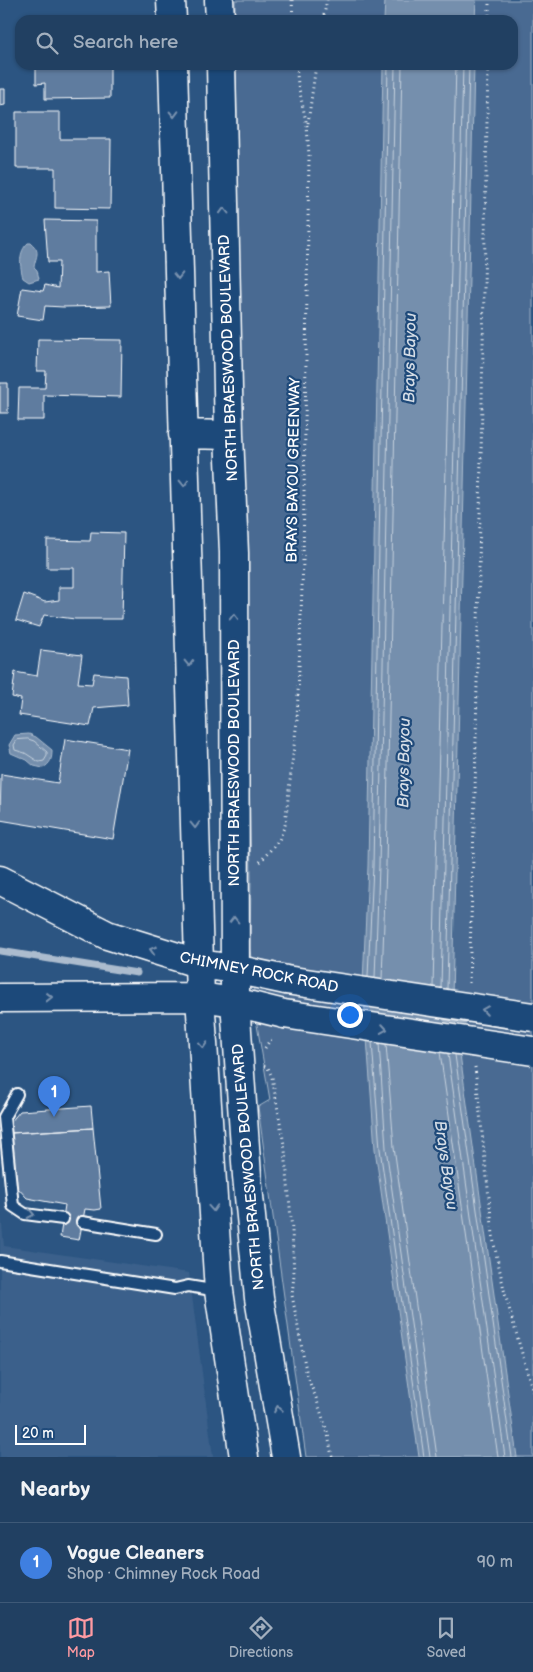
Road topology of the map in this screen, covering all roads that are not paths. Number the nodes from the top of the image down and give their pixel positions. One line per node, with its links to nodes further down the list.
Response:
1 (171, 0): 3 (main road)
2 (219, 0): 4 (main road)
3 (172, 15)
4 (220, 15)
5 (173, 70): 7 (main road, one-way to 7)
6 (221, 70): 8 (main road, NORTH BRAESWOOD BOULEVARD, one-way to 6)
7 (183, 434): 8 (main road); 10 (main road, one-way to 10)
8 (229, 435): 11 (main road, NORTH BRAESWOOD BOULEVARD, one-way to 8)
9 (0, 880): 10 (main road, CHIMNEY ROCK ROAD, one-way to 9)
10 (200, 964): 11 (main road, CHIMNEY ROCK ROAD); 12 (main road)
11 (234, 969): 14 (main road, NORTH BRAESWOOD BOULEVARD); 15 (main road, CHIMNEY ROCK ROAD, one-way to 11, bridge)
12 (200, 997): 13 (main road, one-way to 12); 14 (main road); 22 (main road, one-way to 22)
13 (0, 998)
14 (235, 1002): 16 (main road, one-way to 16, bridge); 24 (main road, NORTH BRAESWOOD BOULEVARD, one-way to 14)
15 (533, 1017)
16 (533, 1051)
17 (17, 1094): 18 (lane, one-way to 18)
18 (63, 1219)
19 (82, 1222): 20 (lane)
20 (156, 1234)
21 (0, 1261): 22 (lane)
22 (219, 1291): 23 (main road)
23 (244, 1457)
24 (286, 1457)

